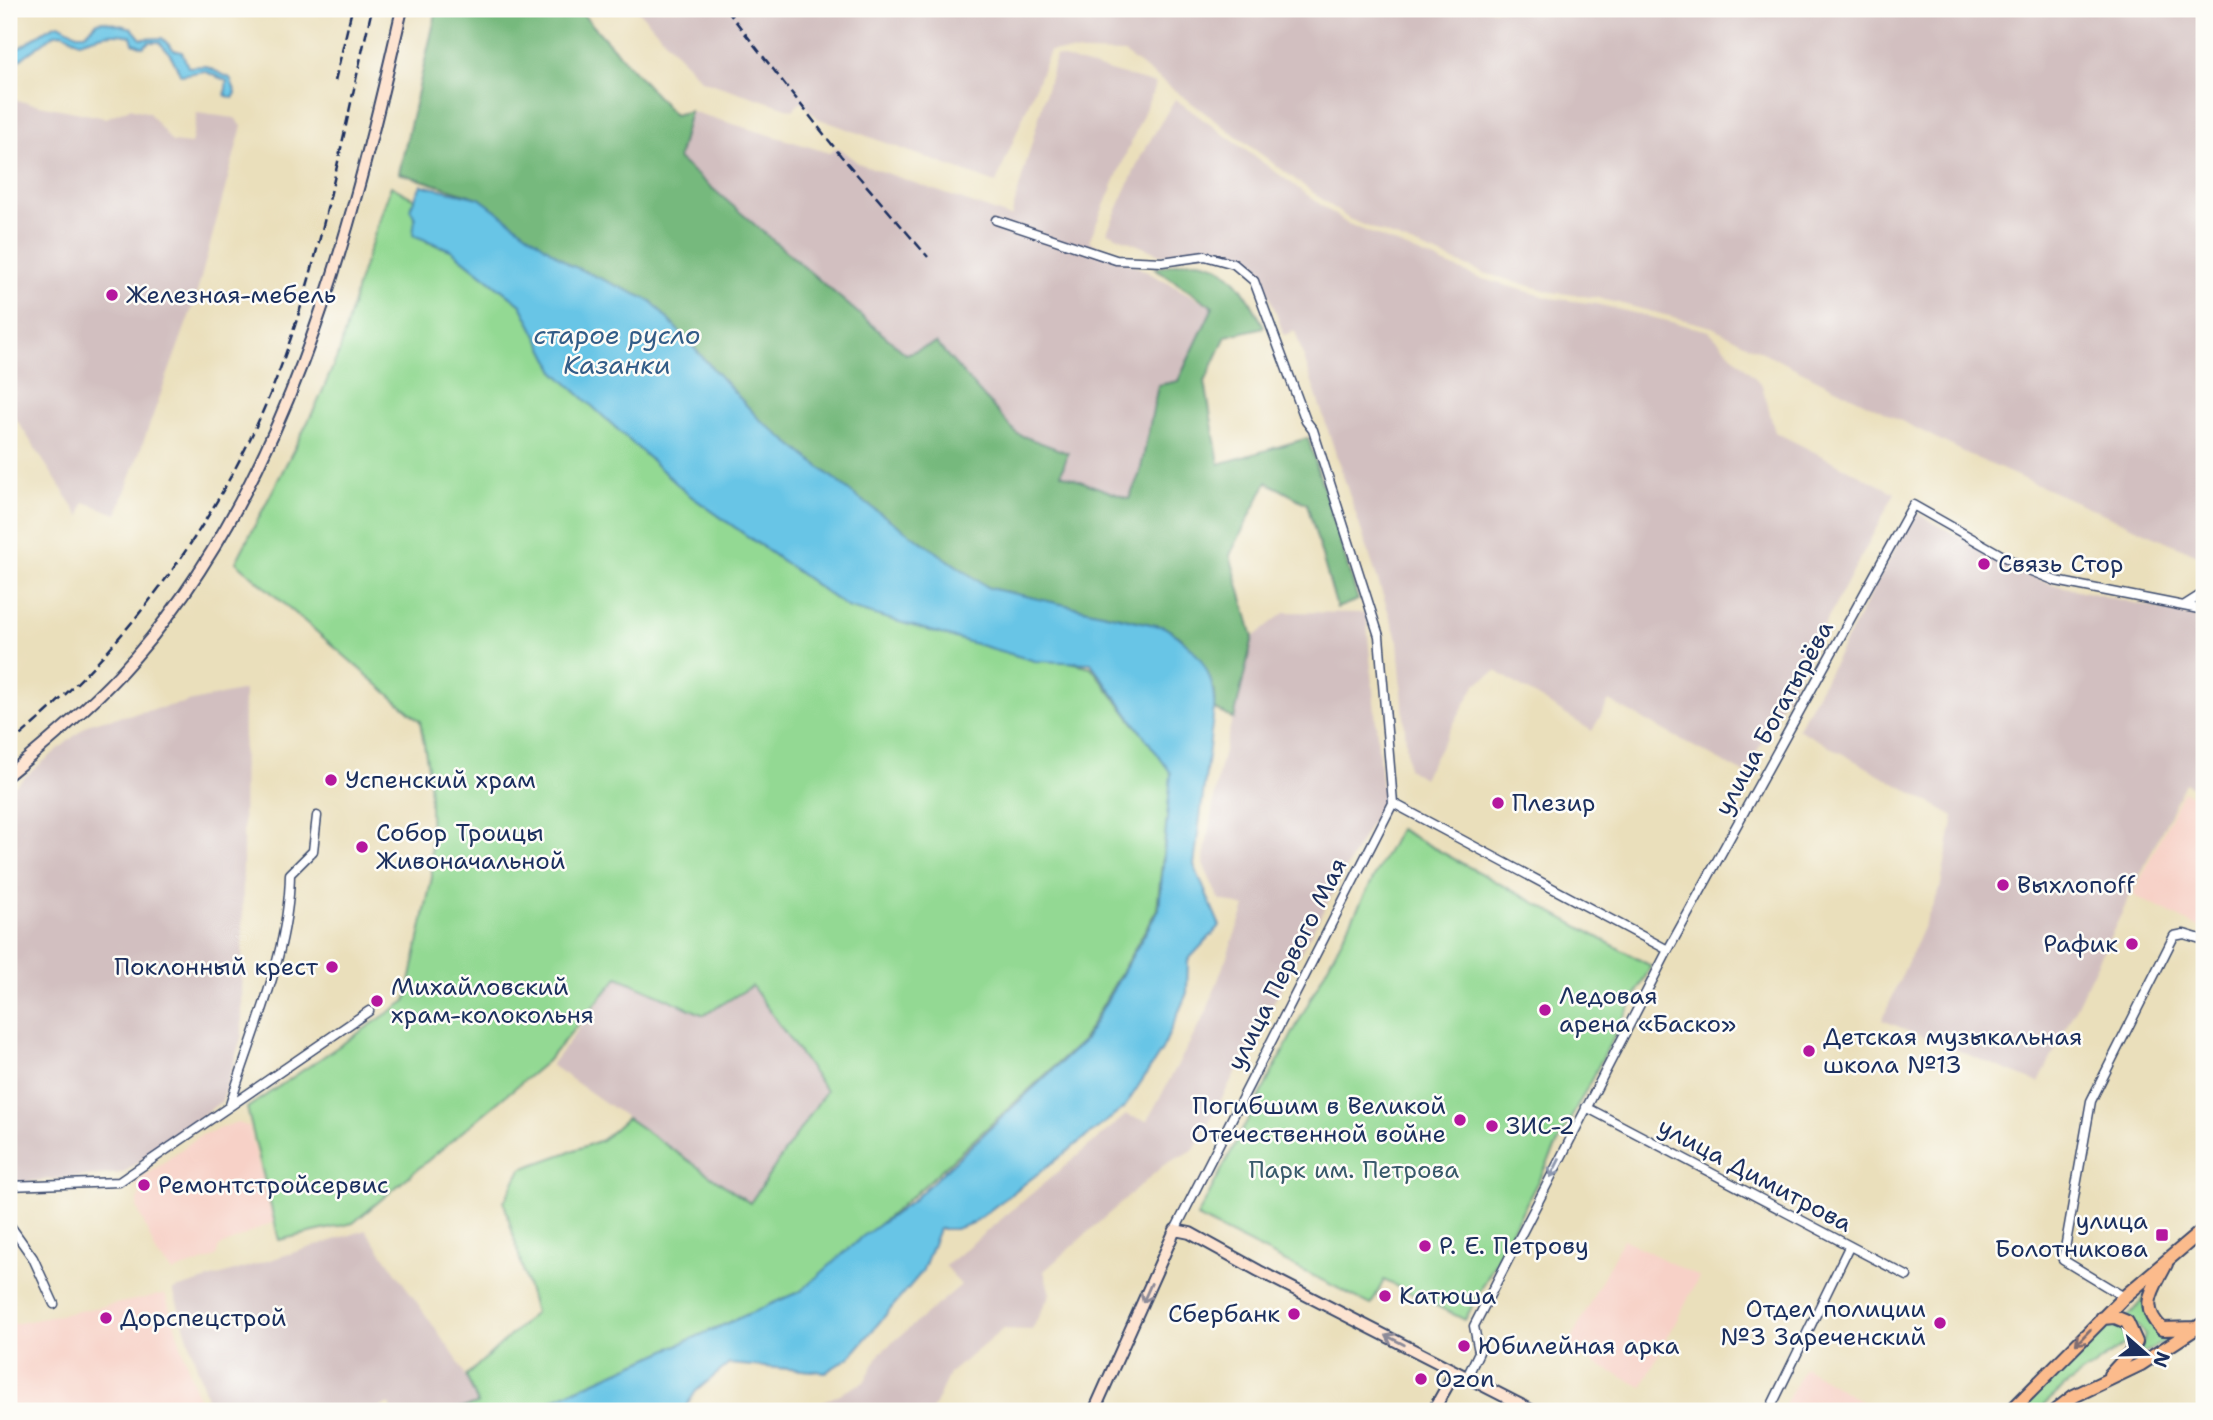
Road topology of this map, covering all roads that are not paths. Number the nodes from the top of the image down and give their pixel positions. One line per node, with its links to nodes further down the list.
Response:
1 (402, 9): 6 (main road)
2 (996, 220): 7 (street)
3 (2204, 593): 4 (street)
4 (2185, 605): 5 (street); 10 (street, улица Богатырёва)
5 (2204, 610)
6 (9, 774)
7 (1393, 803): 10 (street); 17 (street, улица Первого Мая)
8 (317, 816): 12 (street)
9 (2204, 940): 21 (street)
10 (1668, 950): 13 (street, улица Богатырёва)
11 (369, 1011): 12 (street)
12 (230, 1105): 14 (street)
13 (1586, 1107): 18 (street, улица Димитрова); 26 (street, улица Богатырёва, one-way to 26)
14 (9, 1186)
15 (9, 1224): 22 (street)
16 (2204, 1228): 19 (main road)
17 (1175, 1230): 25 (main road, one-way to 17); 28 (main road, улица Первого Мая, one-way to 28)
18 (1849, 1247): 20 (street, улица Димитрова); 31 (street)
19 (2169, 1258): 21 (main road); 24 (main road)
20 (1907, 1276)
21 (2124, 1297): 23 (main road)
22 (54, 1304)
23 (2102, 1318): 27 (main road); 32 (main road, one-way to 32)
24 (2200, 1326): 27 (main road)
25 (1455, 1372): 26 (main road); 29 (main road)
26 (1467, 1377): 30 (main road)
27 (2107, 1378): 33 (main road)
28 (1094, 1411)
29 (1433, 1411)
30 (1533, 1411)
31 (1769, 1411)
32 (2011, 1411)
33 (2055, 1411)

